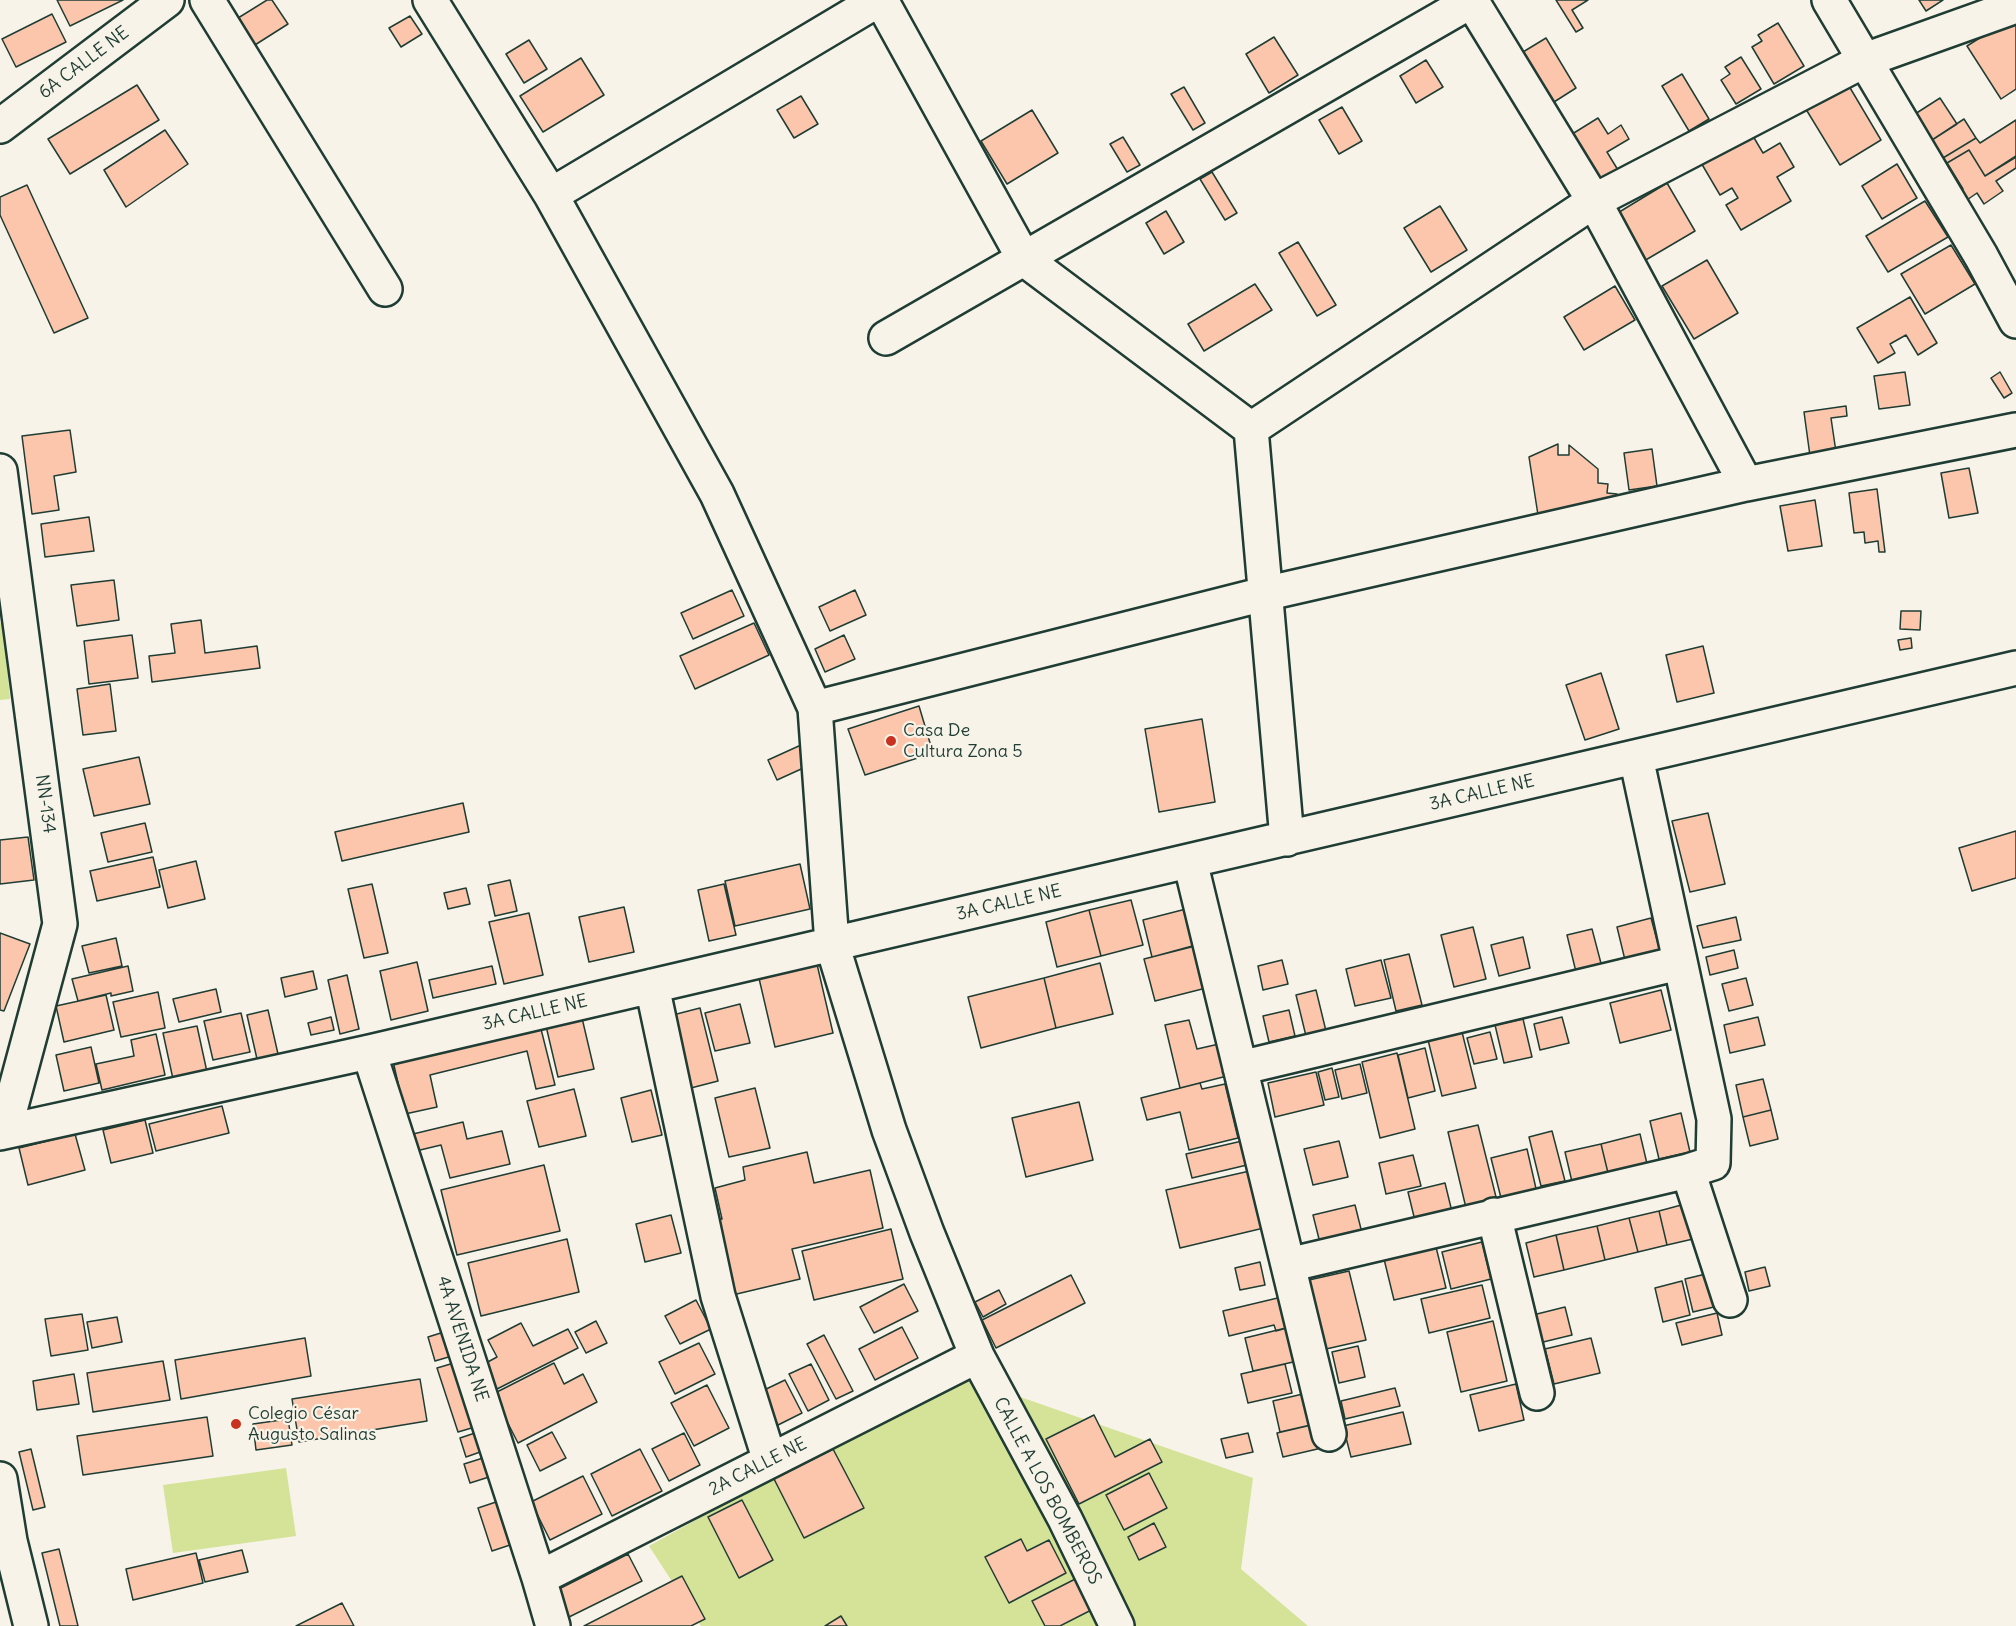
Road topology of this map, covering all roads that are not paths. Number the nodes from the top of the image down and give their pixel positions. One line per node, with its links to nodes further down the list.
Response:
1 (167, 0): 9 (street, 6A CALLE NE)
2 (207, 0): 13 (street)
3 (430, 0): 10 (street)
4 (879, 0): 10 (street); 12 (street)
5 (1472, 0): 11 (street); 12 (street)
6 (1829, 0): 8 (street)
7 (2016, 6): 8 (street)
8 (1865, 60): 11 (street); 14 (street)
9 (0, 126)
10 (551, 195): 22 (street)
11 (1594, 201): 16 (street); 19 (street)
12 (1024, 259): 15 (street); 16 (street)
13 (385, 289)
14 (2016, 321)
15 (886, 338)
16 (1251, 429): 20 (street)
17 (2016, 430): 19 (street)
18 (0, 471): 31 (street, NN-134 / NN-134)
19 (1746, 484): 20 (street)
20 (1264, 594): 22 (street); 24 (street)
21 (2016, 668): 23 (street, 3A CALLE NE)
22 (815, 708): 26 (street, CALLE A LOS BOMBEROS)
23 (1636, 757): 24 (street, 3A CALLE NE); 27 (street)
24 (1287, 838): 25 (street, 3A CALLE NE)
25 (1190, 861): 26 (street, 3A CALLE NE); 30 (street)
26 (832, 944): 28 (street, 3A CALLE NE); 36 (street, CALLE A LOS BOMBEROS)
27 (1679, 963): 30 (street); 32 (street)
28 (652, 986): 29 (street, 3A CALLE NE); 39 (street)
29 (369, 1052): 31 (street, 3A CALLE NE); 42 (street, 4A AVENIDA NE)
30 (1240, 1068): 34 (street)
31 (2, 1132)
32 (1688, 1171): 33 (street); 35 (street)
33 (1494, 1215): 34 (street); 37 (street)
34 (1288, 1265): 38 (street)
35 (1730, 1300)
36 (976, 1356): 39 (street, 2A CALLE NE); 45 (street, CALLE A LOS BOMBEROS)
37 (1537, 1393)
38 (1329, 1434)
39 (770, 1461): 42 (street, 2A CALLE NE)
40 (0, 1479): 41 (street)
41 (5, 1543): 43 (street)
42 (539, 1578): 44 (street, 4A AVENIDA NE)
43 (31, 1626)
44 (553, 1626)
45 (1116, 1626)

